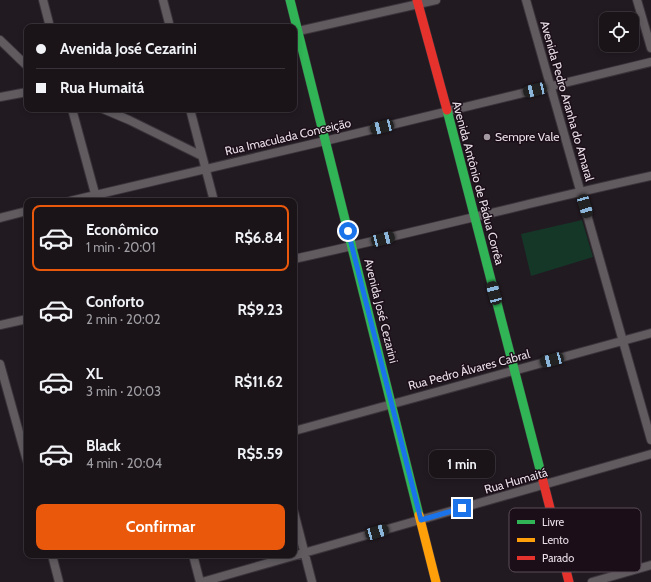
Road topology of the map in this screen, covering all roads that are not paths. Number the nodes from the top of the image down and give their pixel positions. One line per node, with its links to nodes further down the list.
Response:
1 (42, 0): 8 (street)
2 (163, 0): 9 (street)
3 (290, 0): 10 (street, Avenida José Cezarini)
4 (436, 0): 7 (street)
5 (526, 0): 17 (street, Avenida Pedro Aranha do Amaral)
6 (637, 0): 14 (street)
7 (418, 2): 11 (street); 20 (street, Avenida Antônio de Pádua Corrêa)
8 (49, 24)
9 (169, 24)
10 (294, 24)
11 (297, 32)
12 (297, 36): 24 (street, Avenida José Cezarini)
13 (0, 40): 16 (street)
14 (651, 48)
15 (651, 62): 17 (street, Rua Imaculada Conceição)
16 (24, 63)
17 (550, 86): 20 (street, Rua Imaculada Conceição); 28 (street, Avenida Pedro Aranha do Amaral)
18 (24, 93): 19 (street)
19 (0, 97)
20 (447, 111): 24 (street, Rua Imaculada Conceição); 32 (street, Avenida Antônio de Pádua Corrêa)
21 (73, 112): 29 (street)
22 (110, 112): 25 (street)
23 (191, 112): 25 (street)
24 (325, 141): 26 (street, Rua Imaculada Conceição); 34 (street, Avenida José Cezarini)
25 (202, 156): 26 (street)
26 (206, 168): 29 (street, Rua Imaculada Conceição); 30 (street)
27 (651, 176): 28 (street)
28 (581, 191): 32 (street); 39 (street, Avenida Pedro Aranha do Amaral)
29 (96, 198)
30 (213, 198)
31 (24, 212): 33 (street)
32 (474, 216): 34 (street); 41 (street, Avenida Antônio de Pádua Corrêa)
33 (0, 218)
34 (352, 246): 35 (street); 42 (street, Avenida José Cezarini)
35 (297, 258)
36 (24, 320): 37 (street)
37 (0, 324)
38 (651, 333): 39 (street, Rua Pedro Álvares Cabral)
39 (624, 341): 41 (street, Rua Pedro Álvares Cabral); 44 (street, Avenida Pedro Aranha do Amaral)
40 (0, 364): 45 (street)
41 (514, 370): 42 (street, Rua Pedro Álvares Cabral); 47 (street, Avenida Antônio de Pádua Corrêa)
42 (392, 404): 43 (street, Rua Pedro Álvares Cabral); 49 (street, Avenida José Cezarini)
43 (297, 430)
44 (651, 440)
45 (24, 450)
46 (651, 454): 47 (street, Rua Humaitá)
47 (544, 485): 48 (street, Avenida Antônio de Pádua Corrêa); 49 (street, Rua Humaitá)
48 (550, 508)
49 (421, 520): 51 (street, Rua Humaitá); 63 (street, Avenida José Cezarini)
50 (297, 524): 51 (street)
51 (304, 553): 52 (street, Rua Humaitá); 62 (street)
52 (297, 555)
53 (53, 558): 60 (street)
54 (194, 558): 61 (street)
55 (286, 558): 61 (street, Rua Humaitá)
56 (651, 565): 57 (street)
57 (641, 568)
58 (566, 572): 64 (street, Avenida Antônio de Pádua Corrêa)
59 (627, 572): 65 (street)
60 (59, 582)
61 (201, 582)
62 (312, 582)
63 (436, 582)
64 (569, 582)
65 (592, 582)

